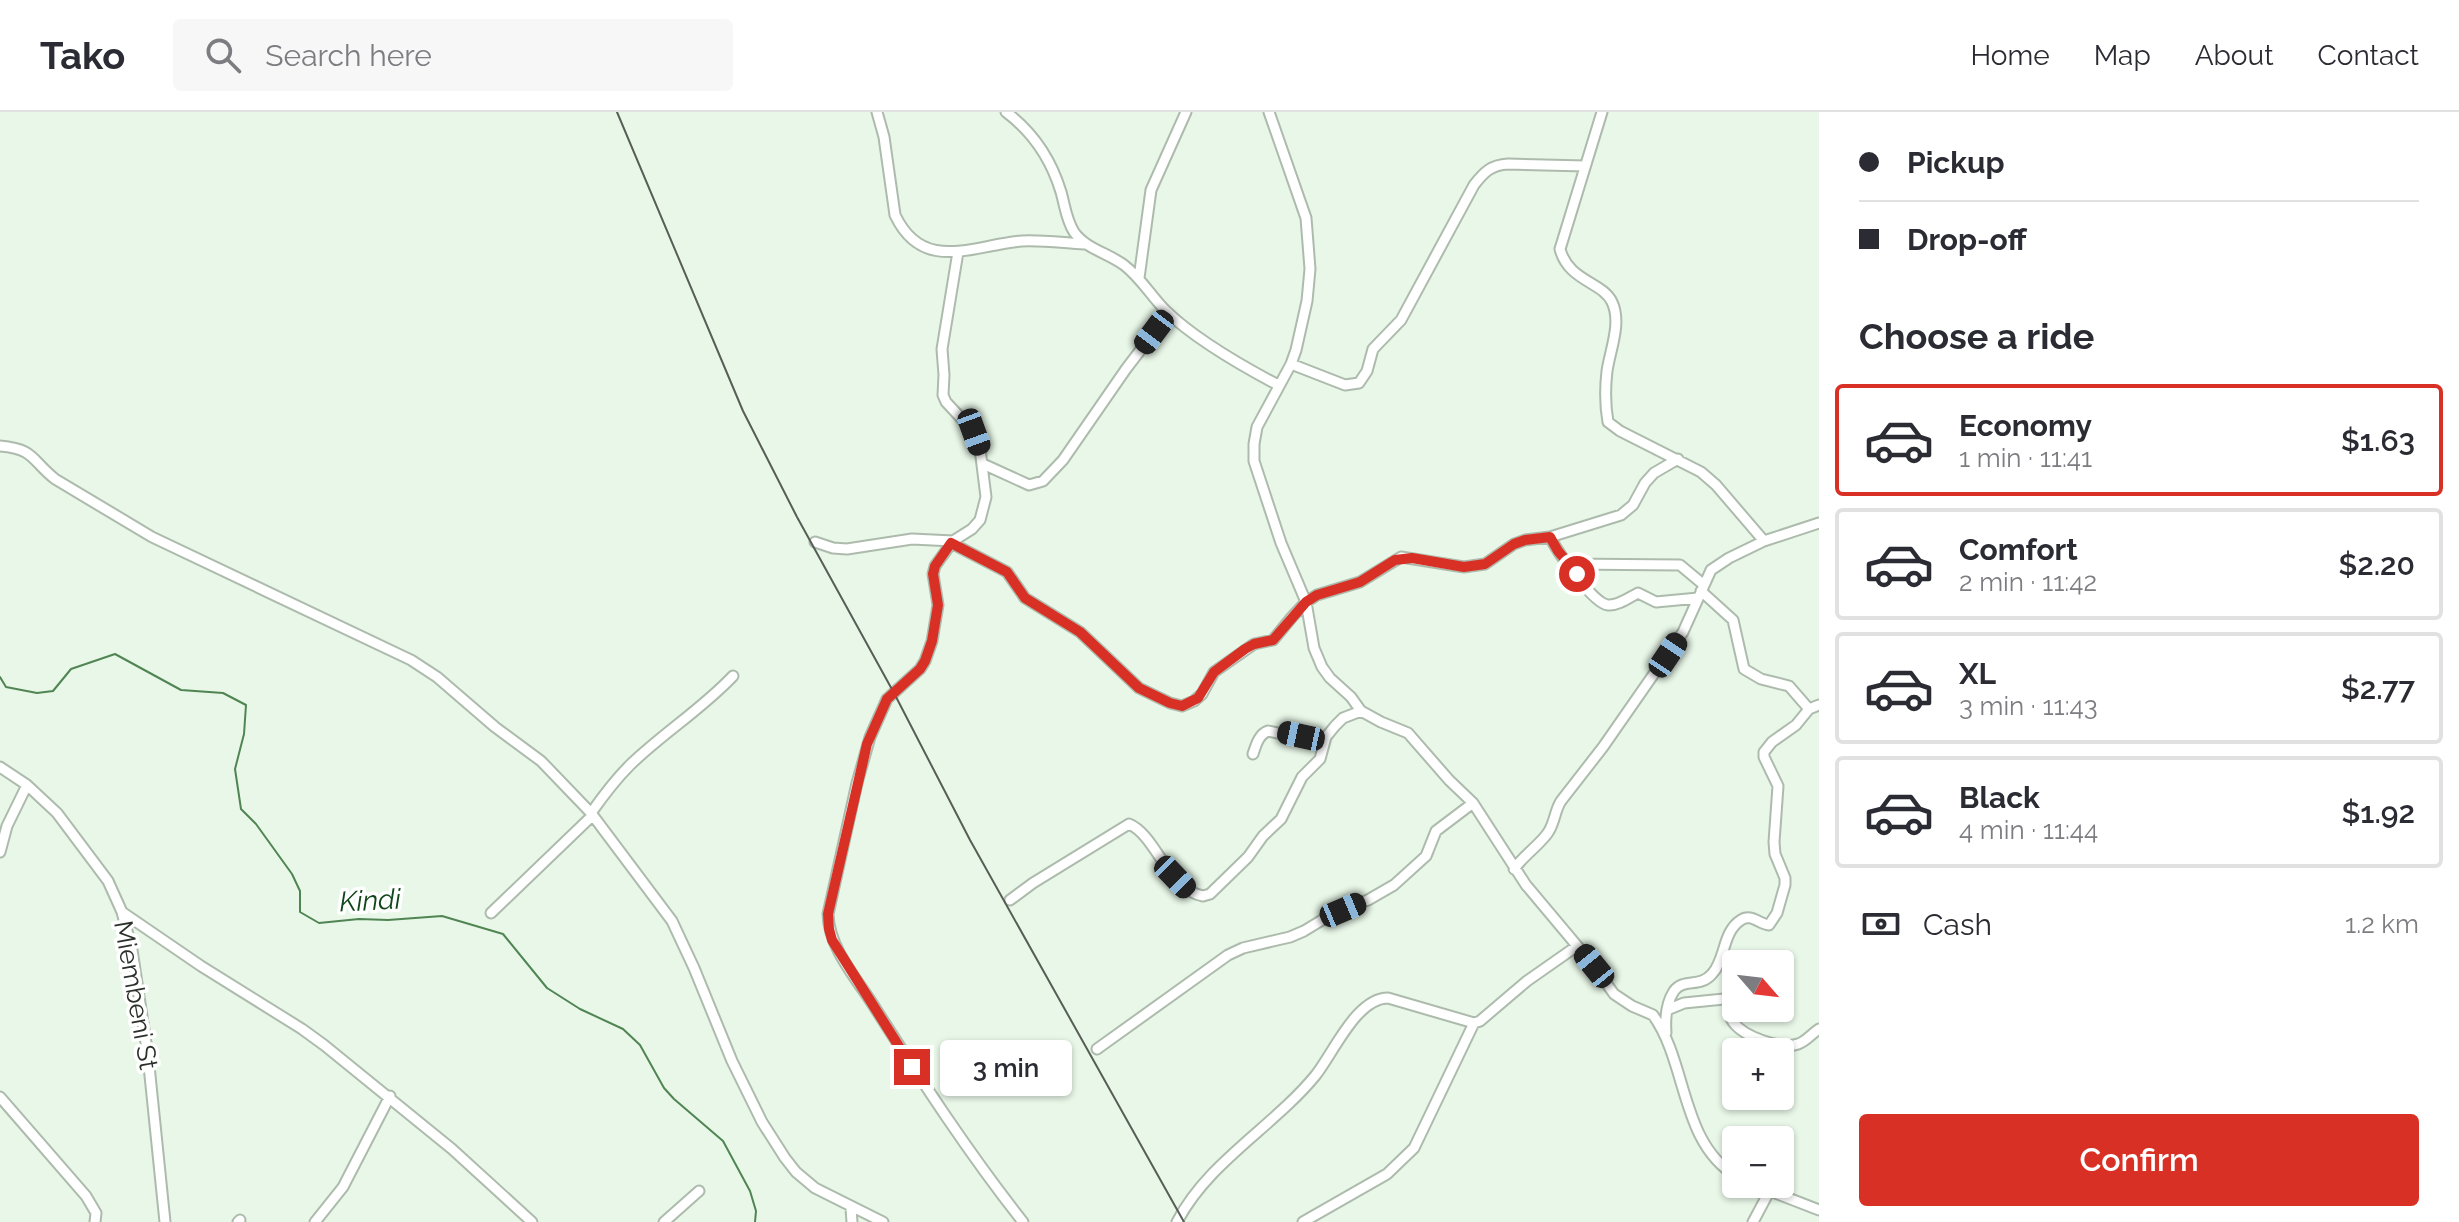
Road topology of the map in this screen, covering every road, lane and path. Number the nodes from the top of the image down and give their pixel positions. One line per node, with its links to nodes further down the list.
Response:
1 (877, 112): 8 (street)
2 (1006, 112): 7 (street)
3 (1186, 112): 9 (street)
4 (1269, 112): 11 (street)
5 (1602, 112): 6 (street)
6 (1585, 166): 11 (street); 14 (street)
7 (1084, 244): 8 (street); 9 (street)
8 (958, 252): 15 (street)
9 (1139, 278): 10 (street)
10 (1168, 314): 12 (street); 15 (street)
11 (1291, 364): 12 (street)
12 (1278, 385): 23 (street)
13 (0, 446): 32 (street)
14 (1678, 459): 17 (street); 18 (street)
15 (983, 464): 20 (street)
16 (1819, 523): 18 (street)
17 (1550, 537): 21 (street); 23 (street)
18 (1764, 541): 22 (street)
19 (815, 542): 20 (street)
20 (952, 542): 23 (street); 59 (street)
21 (1568, 564): 22 (street); 22 (street)
22 (1701, 591): 25 (street); 34 (street)
23 (1306, 602): 26 (street)
24 (733, 676): 32 (street)
25 (1814, 707): 39 (street)
26 (1361, 711): 27 (street); 31 (street)
27 (1324, 743): 28 (street); 35 (street)
28 (1253, 754)
29 (0, 767): 30 (street, Miembeni St)
30 (27, 785): 33 (street); 36 (street, Miembeni St)
31 (1473, 803): 34 (street); 43 (street)
32 (592, 814): 37 (street); 50 (street)
33 (0, 852)
34 (1514, 869): 38 (street)
35 (1010, 900)
36 (122, 912): 44 (street); 53 (street, Miembeni St)
37 (491, 913)
38 (1577, 946): 40 (street); 42 (street)
39 (1667, 1010): 41 (street); 42 (street)
40 (1474, 1023): 60 (street); 61 (street)
41 (1819, 1029)
42 (1666, 1041): 46 (street)
43 (1097, 1049)
44 (390, 1096): 54 (street); 55 (street)
45 (0, 1097): 52 (street)
46 (1722, 1166)
47 (699, 1191): 56 (street)
48 (1766, 1198): 62 (street)
49 (1790, 1198): 51 (street)
50 (851, 1208): 57 (street); 58 (street)
51 (1819, 1210)
52 (95, 1222)
53 (165, 1222)
54 (315, 1222)
55 (532, 1222)
56 (664, 1222)
57 (852, 1222)
58 (883, 1222)
59 (1023, 1222)
60 (1177, 1222)
61 (1303, 1222)
62 (1753, 1222)

